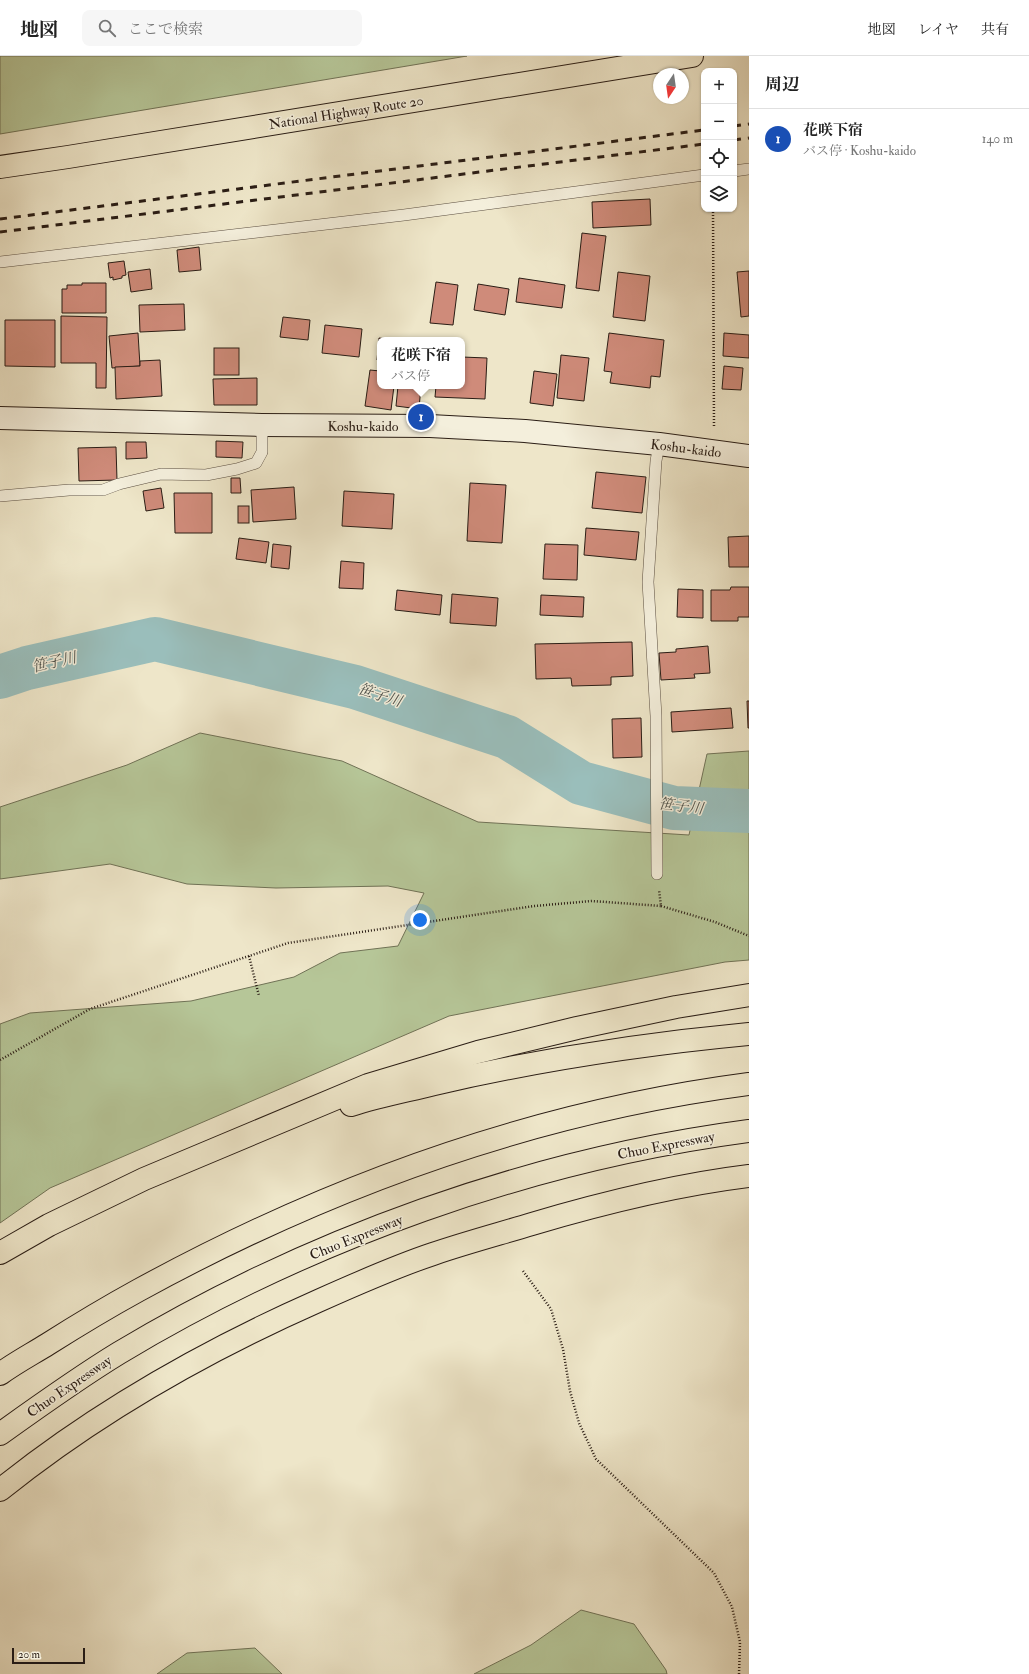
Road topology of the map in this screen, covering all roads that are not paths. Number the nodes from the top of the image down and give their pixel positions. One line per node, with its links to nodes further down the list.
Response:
1 (692, 56): 2 (highway, National Highway Route 20)
2 (0, 167)
3 (749, 170): 4 (lane)
4 (737, 172)
5 (701, 175): 6 (lane)
6 (0, 262)
7 (0, 418): 8 (main road, Koshu-kaido)
8 (262, 425): 9 (main road, Koshu-kaido); 11 (lane)
9 (659, 444): 10 (main road, Koshu-kaido); 12 (lane)
10 (749, 456)
11 (0, 496)
12 (657, 874)
13 (749, 995): 17 (highway)
14 (749, 1034): 17 (highway)
15 (749, 1084): 20 (highway)
16 (749, 1131): 21 (highway, Chuo Expressway)
17 (243, 1138): 19 (highway)
18 (749, 1176): 22 (highway)
19 (0, 1253)
20 (0, 1374)
21 (0, 1434)
22 (0, 1490)

